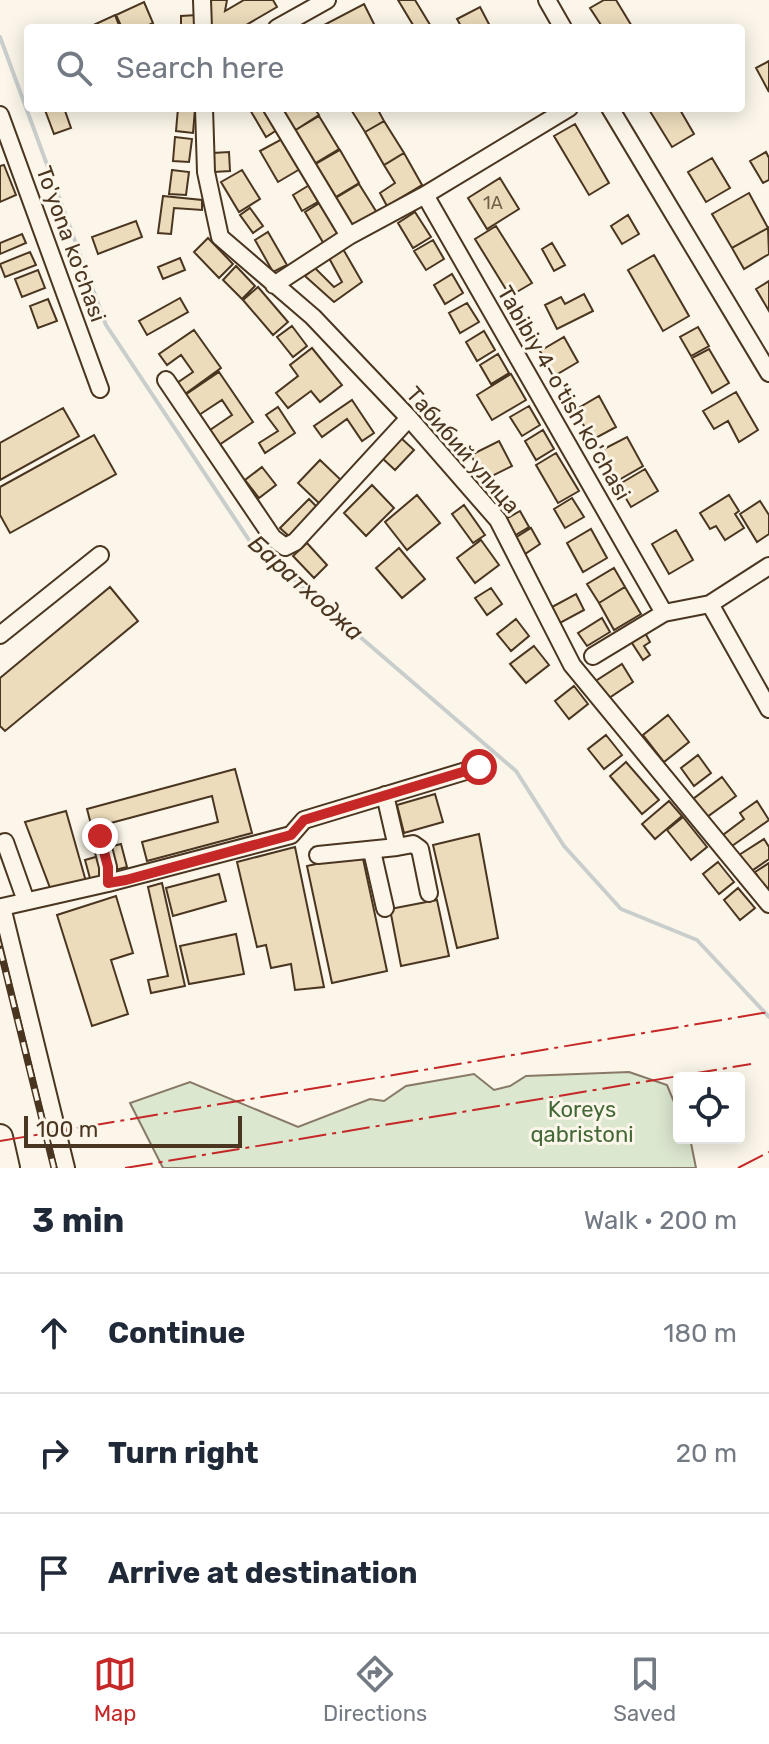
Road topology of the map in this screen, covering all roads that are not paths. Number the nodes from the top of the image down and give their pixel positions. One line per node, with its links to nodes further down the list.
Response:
1 (202, 0): 4 (street)
2 (327, 0): 5 (street)
3 (547, 0): 6 (street)
4 (203, 24)
5 (284, 24)
6 (561, 24)
7 (204, 112): 14 (street, Табибий улица)
8 (274, 112): 13 (street)
9 (562, 112): 12 (street)
10 (612, 112): 15 (street)
11 (0, 115): 17 (street, To'yona ko'chasi)
12 (425, 195): 13 (street); 22 (street, Tabibiy 4-o'tish ko'chasi)
13 (349, 236): 14 (street)
14 (274, 285): 18 (street, Табибий улица)
15 (769, 373)
16 (166, 380): 18 (street)
17 (100, 389)
18 (409, 418): 36 (street, Табибий улица)
19 (100, 555): 23 (street)
20 (769, 566): 21 (street)
21 (710, 604): 22 (street); 25 (street)
22 (664, 613): 24 (street)
23 (0, 635)
24 (593, 656)
25 (769, 709)
26 (479, 767): 27 (street)
27 (385, 795): 30 (street); 33 (street)
28 (100, 836): 33 (street)
29 (5, 842): 35 (street)
30 (397, 847): 31 (street); 34 (street)
31 (372, 851): 32 (street); 38 (street)
32 (318, 855)
33 (108, 883): 35 (street)
34 (429, 893)
35 (26, 901): 37 (street)
36 (769, 904)
37 (1, 907): 41 (street)
38 (385, 908)
39 (0, 1137): 40 (highway)
40 (7, 1168)
41 (66, 1168)

